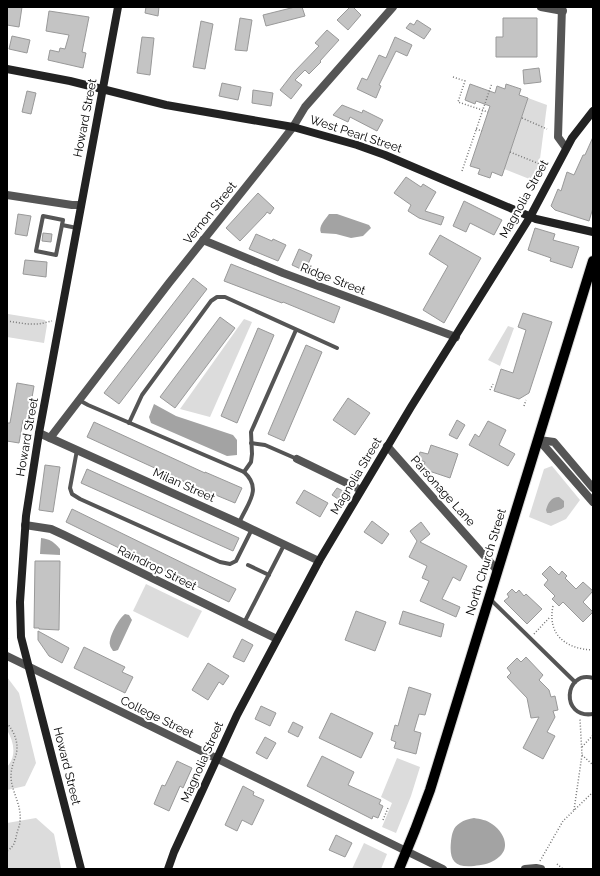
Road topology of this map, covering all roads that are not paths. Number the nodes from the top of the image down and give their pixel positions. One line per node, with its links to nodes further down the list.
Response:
1 (118, 7): 6 (street, Howard Street)
2 (392, 7): 8 (street, Vernon Street)
3 (541, 7): 4 (street)
4 (562, 9): 9 (street)
5 (7, 69): 6 (street, West Pearl Street)
6 (103, 89): 8 (street, West Pearl Street); 11 (street, Howard Street)
7 (593, 110): 9 (street, Magnolia Street)
8 (293, 127): 12 (street, West Pearl Street); 16 (street, Vernon Street)
9 (566, 148): 12 (street, Magnolia Street)
10 (7, 195): 11 (street)
11 (81, 205): 14 (street, Howard Street)
12 (530, 217): 15 (street, West Pearl Street); 19 (street, Magnolia Street)
13 (62, 225): 13 (lane); 14 (lane)
14 (77, 228): 23 (street, Howard Street)
15 (593, 232)
16 (203, 240): 19 (street, Ridge Street); 21 (street, Vernon Street)
17 (593, 261): 25 (main road, North Church Street)
18 (296, 330): 20 (lane); 22 (lane); 26 (lane)
19 (456, 337): 27 (street, Magnolia Street)
20 (337, 348)
21 (79, 400): 22 (lane); 24 (street, Vernon Street)
22 (130, 423): 30 (lane)
23 (39, 434): 24 (street, Milan Street); 35 (street, Howard Street)
24 (50, 438): 28 (street, Milan Street)
25 (539, 440): 31 (street); 33 (street); 40 (main road, North Church Street)
26 (250, 443): 29 (lane); 30 (lane)
27 (387, 446): 32 (street, Magnolia Street); 40 (street, Parsonage Lane)
28 (77, 450): 34 (street, Milan Street); 36 (lane)
29 (297, 459): 32 (street)
30 (244, 472): 34 (lane)
31 (593, 488)
32 (361, 490): 38 (street, Magnolia Street)
33 (593, 502)
34 (239, 523): 36 (street, Milan Street)
35 (24, 525): 43 (street, Raindrop Street); 46 (street, Howard Street)
36 (252, 529): 37 (street, Milan Street)
37 (284, 545): 38 (street, Milan Street); 41 (lane)
38 (319, 561): 44 (street, Magnolia Street)
39 (248, 565): 41 (lane)
40 (497, 570): 42 (main road, North Church Street)
41 (269, 575): 43 (lane)
42 (488, 597): 48 (lane); 51 (main road, North Church Street)
43 (244, 623): 44 (street, Raindrop Street)
44 (277, 639): 50 (street, Magnolia Street)
45 (7, 656): 46 (street, College Street)
46 (28, 666): 50 (street, College Street); 53 (street, Howard Street)
47 (593, 678): 48 (lane)
48 (575, 682): 49 (lane)
49 (593, 714)
50 (216, 759): 51 (street, College Street); 54 (street, Magnolia Street)
51 (406, 850): 55 (main road, North Church Street); 56 (street, College Street)
52 (538, 868): 57 (street)
53 (80, 869)
54 (168, 869)
55 (398, 869)
56 (443, 869)
57 (525, 869)

